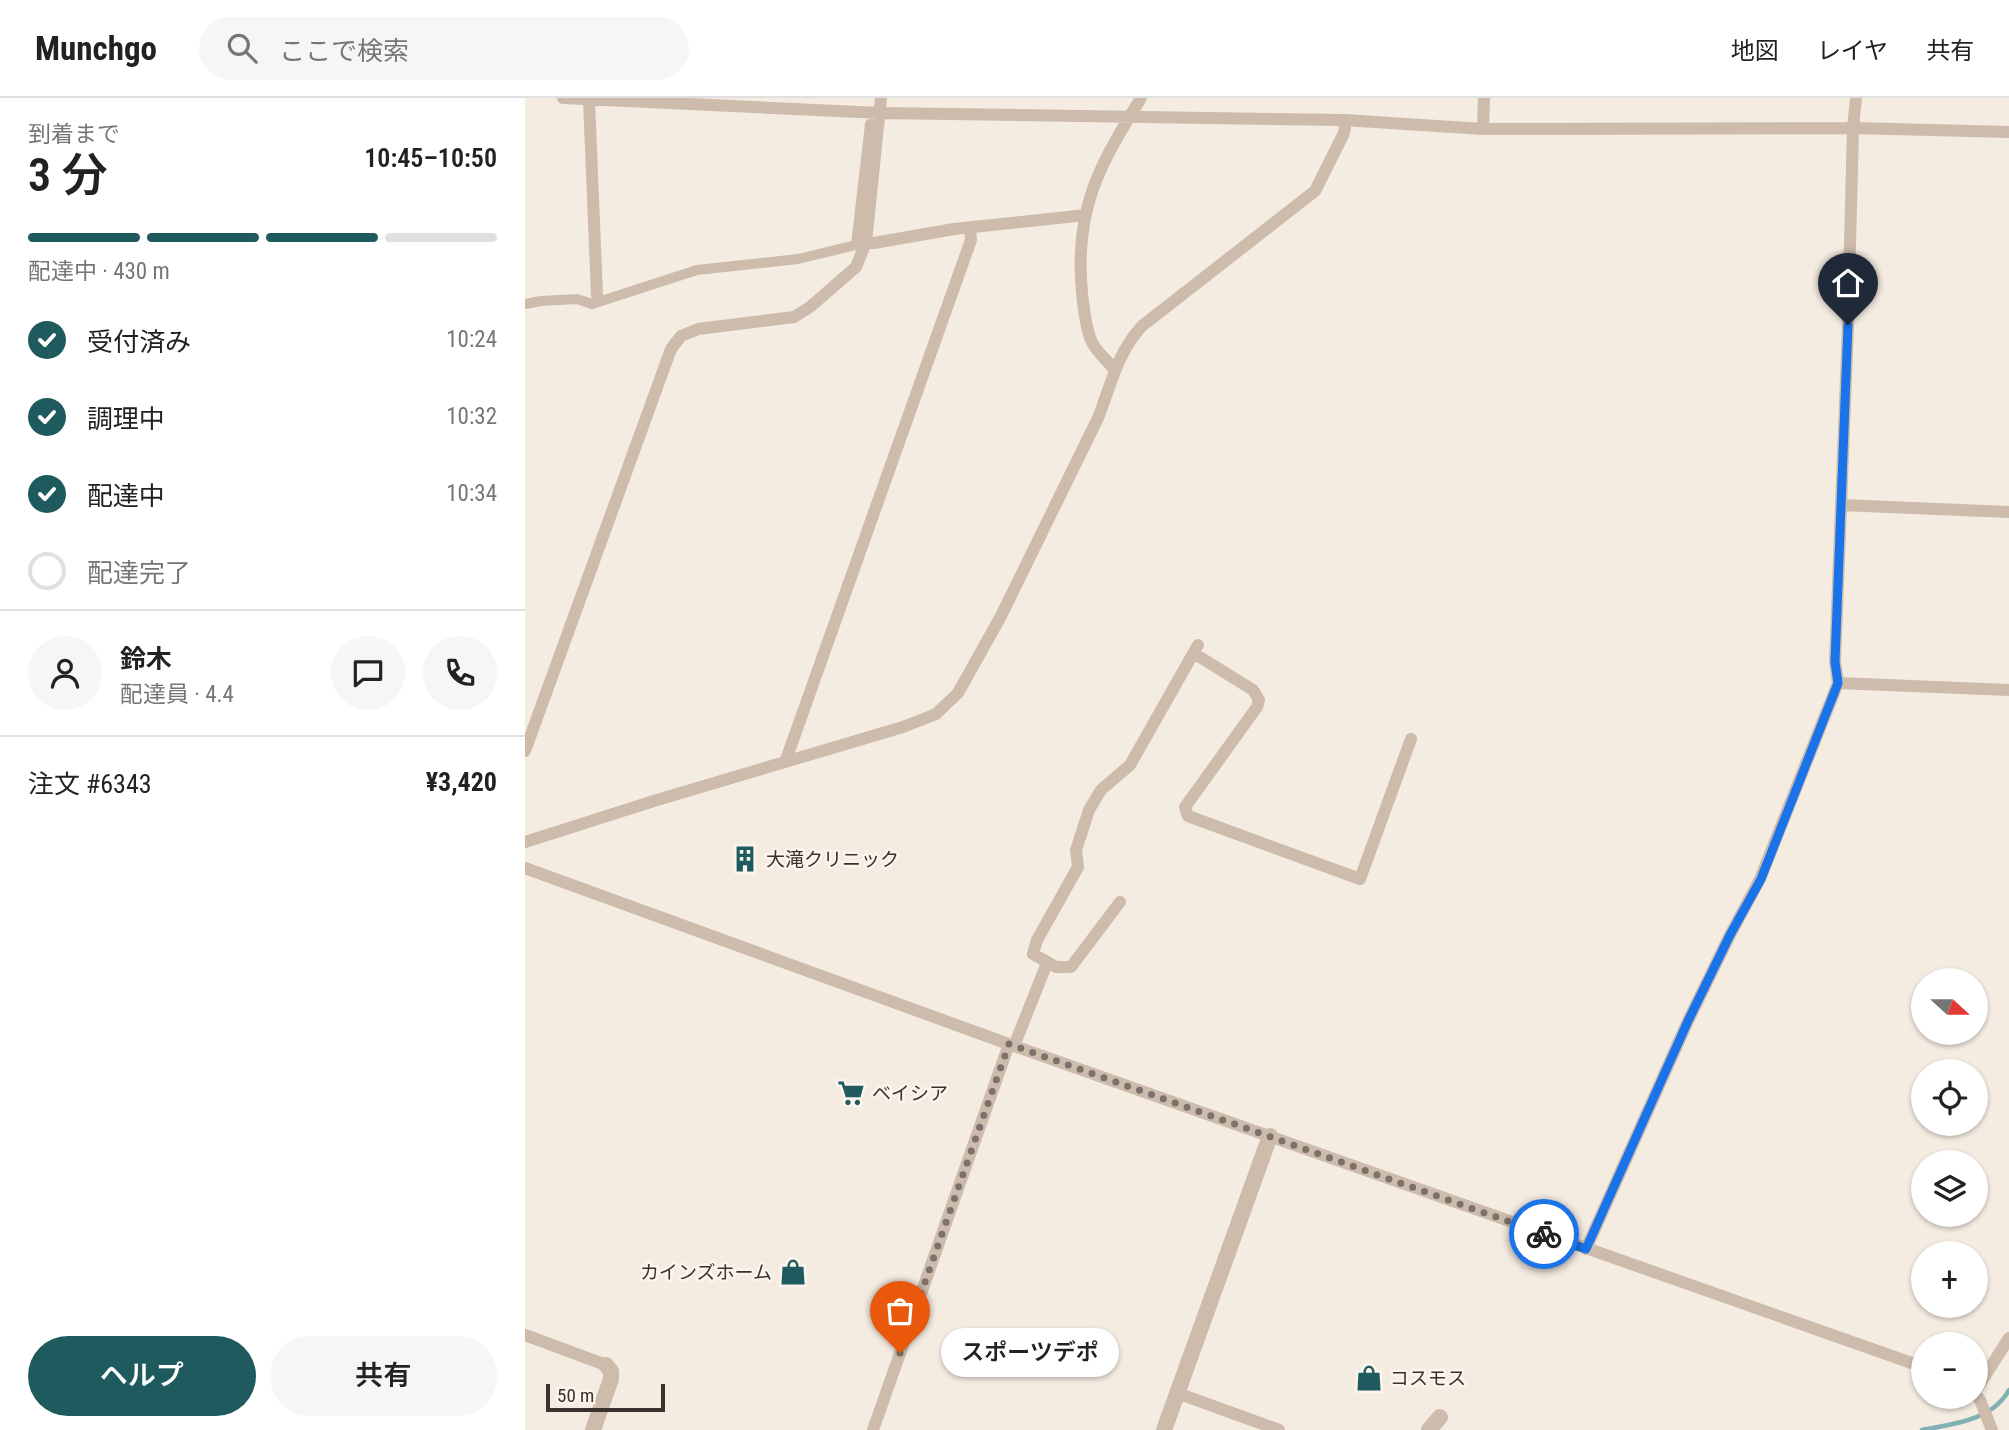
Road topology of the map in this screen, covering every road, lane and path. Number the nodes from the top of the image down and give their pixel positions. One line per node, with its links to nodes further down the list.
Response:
1 (563, 98): 6 (street)
2 (881, 98): 7 (street)
3 (1141, 98): 8 (street)
4 (1484, 98): 12 (street)
5 (1856, 98): 11 (street)
6 (589, 100): 7 (street); 17 (street)
7 (880, 113): 8 (street); 16 (street)
8 (1129, 116): 9 (street); 14 (street)
9 (1344, 120): 12 (street); 19 (street)
10 (870, 124): 18 (street)
11 (1853, 128): 12 (street); 13 (street); 20 (street)
12 (1483, 129)
13 (2009, 132)
14 (1086, 215): 15 (street); 19 (street)
15 (970, 228): 16 (street); 26 (street)
16 (866, 242): 25 (street)
17 (597, 296)
18 (525, 304)
19 (1114, 369): 26 (street)
20 (1841, 505): 21 (street); 22 (street)
21 (2009, 512)
22 (1838, 683): 23 (street); 33 (street)
23 (2009, 690)
24 (1411, 739): 30 (street)
25 (525, 751)
26 (788, 761): 27 (street)
27 (525, 842)
28 (525, 868): 31 (street)
29 (1120, 902): 30 (street)
30 (1047, 964): 31 (street)
31 (1011, 1045): 32 (street); 44 (street)
32 (1270, 1136): 33 (street); 39 (street)
33 (1586, 1249): 36 (street)
34 (525, 1335): 37 (street)
35 (2009, 1338): 38 (street)
36 (1911, 1363)
37 (607, 1365): 43 (street)
38 (1988, 1375)
39 (1177, 1393): 45 (street); 46 (street)
40 (1983, 1409): 42 (street)
41 (1440, 1417): 47 (street)
42 (1991, 1428)
43 (593, 1430)
44 (873, 1430)
45 (1164, 1430)
46 (1279, 1430)
47 (1429, 1430)

